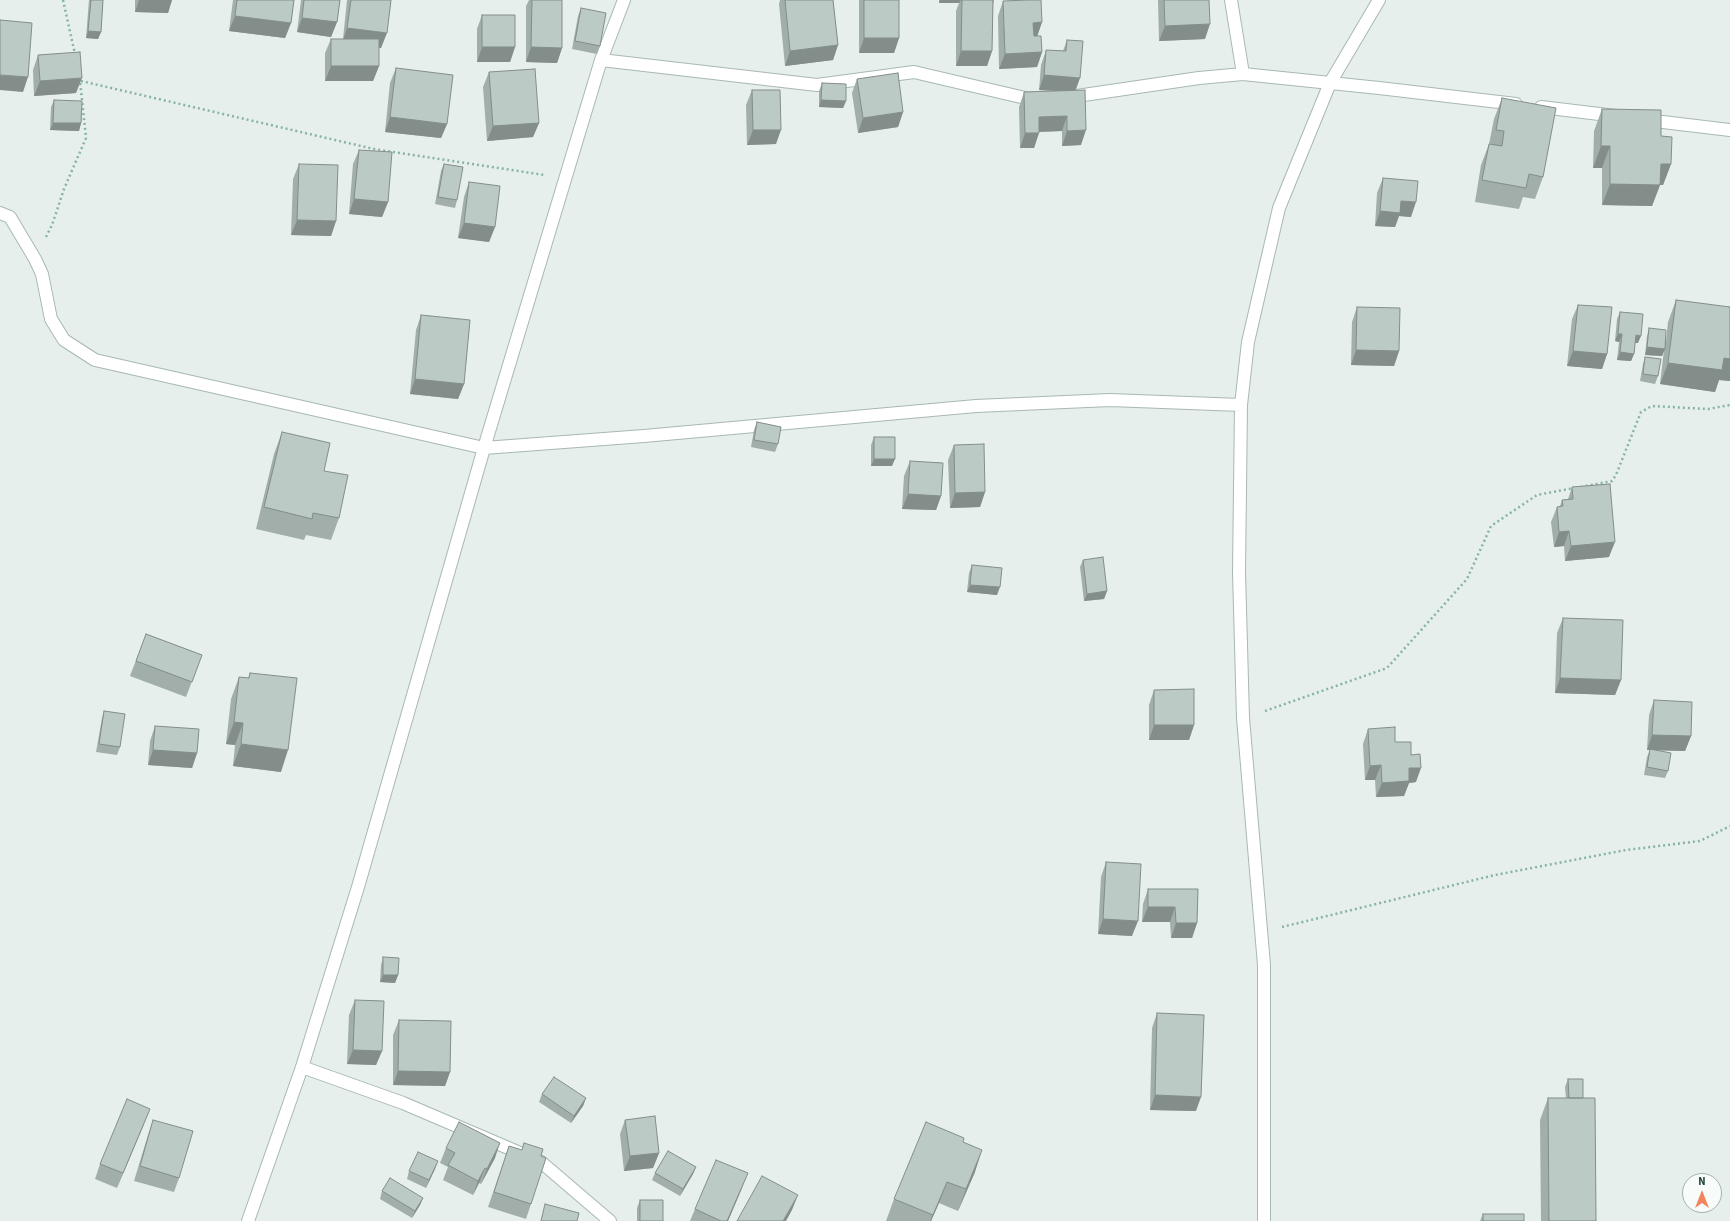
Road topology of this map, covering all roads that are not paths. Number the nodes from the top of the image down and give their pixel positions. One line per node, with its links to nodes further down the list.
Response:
1 (624, 0): 4 (street)
2 (1231, 0): 5 (street)
3 (1379, 0): 6 (street)
4 (601, 60): 5 (street); 10 (street)
5 (1243, 74): 6 (street)
6 (1330, 83): 7 (street); 9 (street)
7 (1730, 130)
8 (0, 213): 10 (street)
9 (1241, 405): 10 (street); 14 (street)
10 (484, 448): 11 (street)
11 (302, 1067): 12 (street); 13 (street)
12 (248, 1221)
13 (610, 1221)
14 (1264, 1221)

